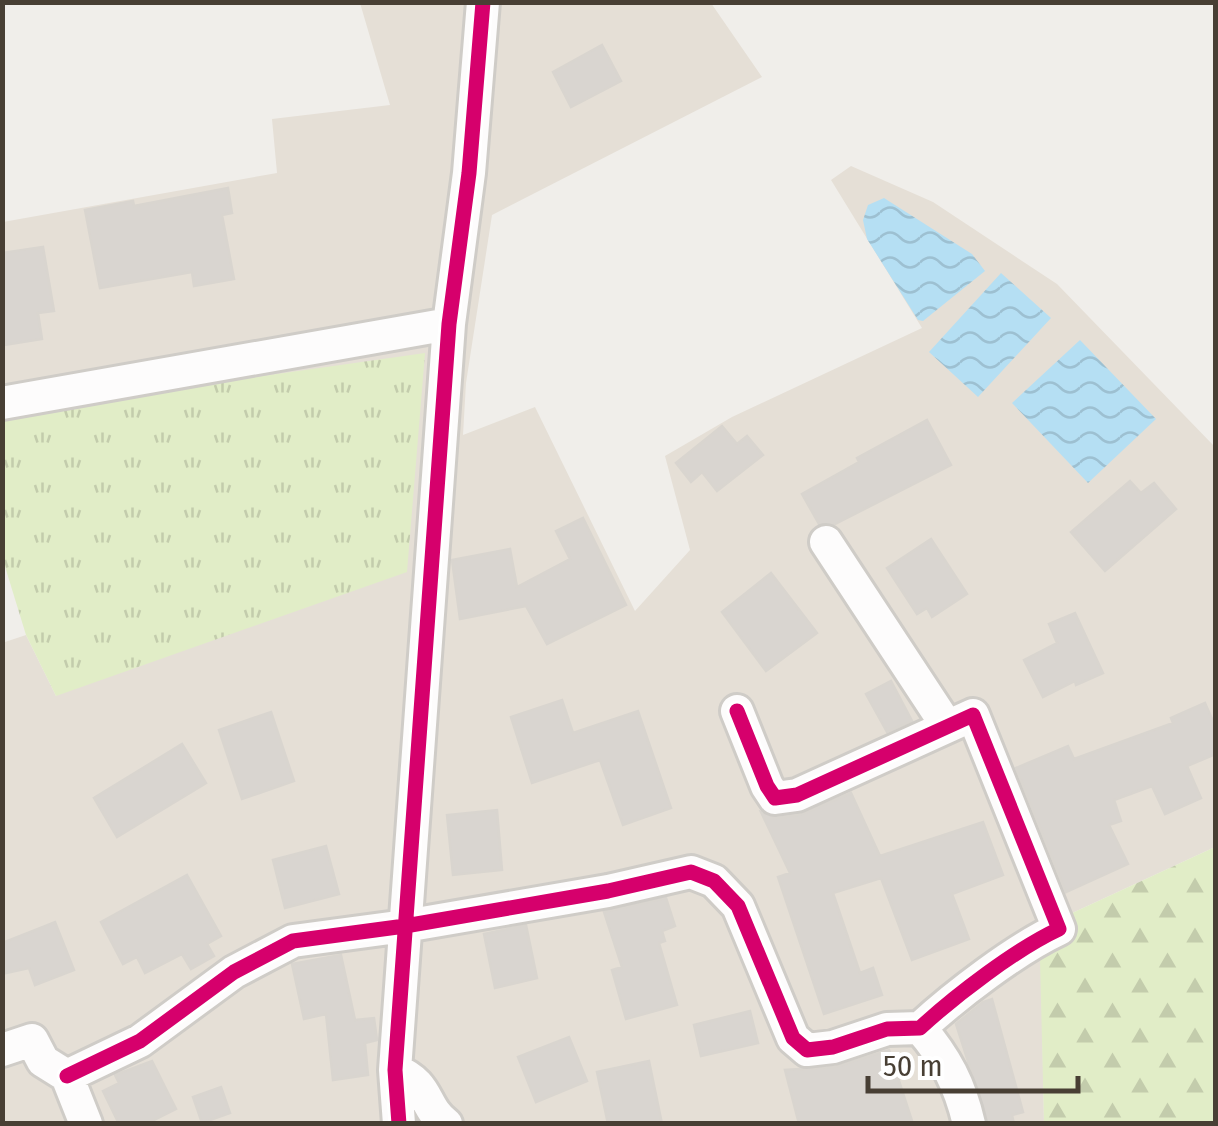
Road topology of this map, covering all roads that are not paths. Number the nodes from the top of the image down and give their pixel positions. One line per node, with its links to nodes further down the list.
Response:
1 (483, 2): 2 (street)
2 (449, 324): 3 (street); 7 (street)
3 (2, 403)
4 (826, 542): 6 (street)
5 (738, 711): 6 (street)
6 (948, 726): 8 (street)
7 (405, 926): 8 (street); 10 (street); 11 (street)
8 (920, 1028): 15 (street)
9 (2, 1050): 11 (street)
10 (394, 1070): 13 (street); 14 (street)
11 (67, 1076): 12 (street)
12 (86, 1124)
13 (399, 1124)
14 (446, 1124)
15 (969, 1124)

